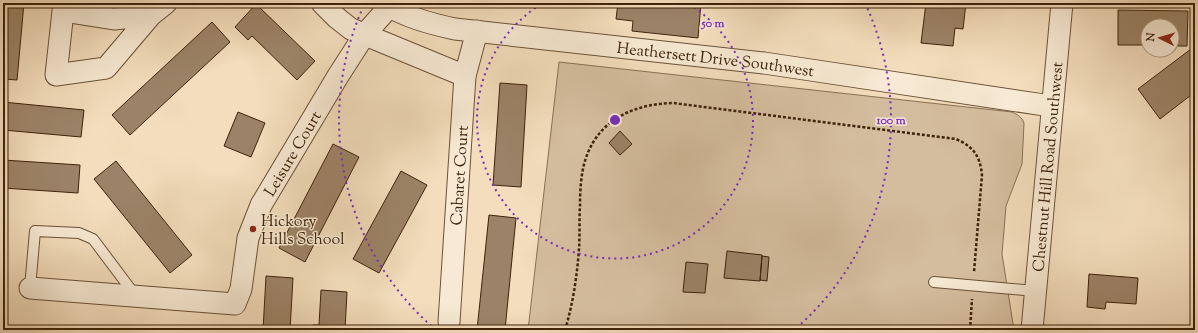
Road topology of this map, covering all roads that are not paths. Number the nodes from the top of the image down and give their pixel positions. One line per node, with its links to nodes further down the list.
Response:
1 (322, 3): 6 (street)
2 (1062, 3): 8 (street, Chestnut Hill Road Southwest)
3 (386, 5): 5 (street, Heathersett Drive Southwest); 6 (street, Leisure Court)
4 (159, 9): 4 (street)
5 (477, 31): 7 (street, Cabaret Court); 8 (street, Heathersett Drive Southwest)
6 (365, 34): 7 (street); 12 (street, Leisure Court)
7 (465, 76): 13 (street, Cabaret Court)
8 (1052, 106): 11 (street, Chestnut Hill Road Southwest)
9 (934, 282): 11 (lane)
10 (30, 288): 12 (street, Leisure Court); 12 (lane)
11 (1035, 291): 14 (street, Chestnut Hill Road Southwest)
12 (136, 296)
13 (449, 322)
14 (1032, 330)

